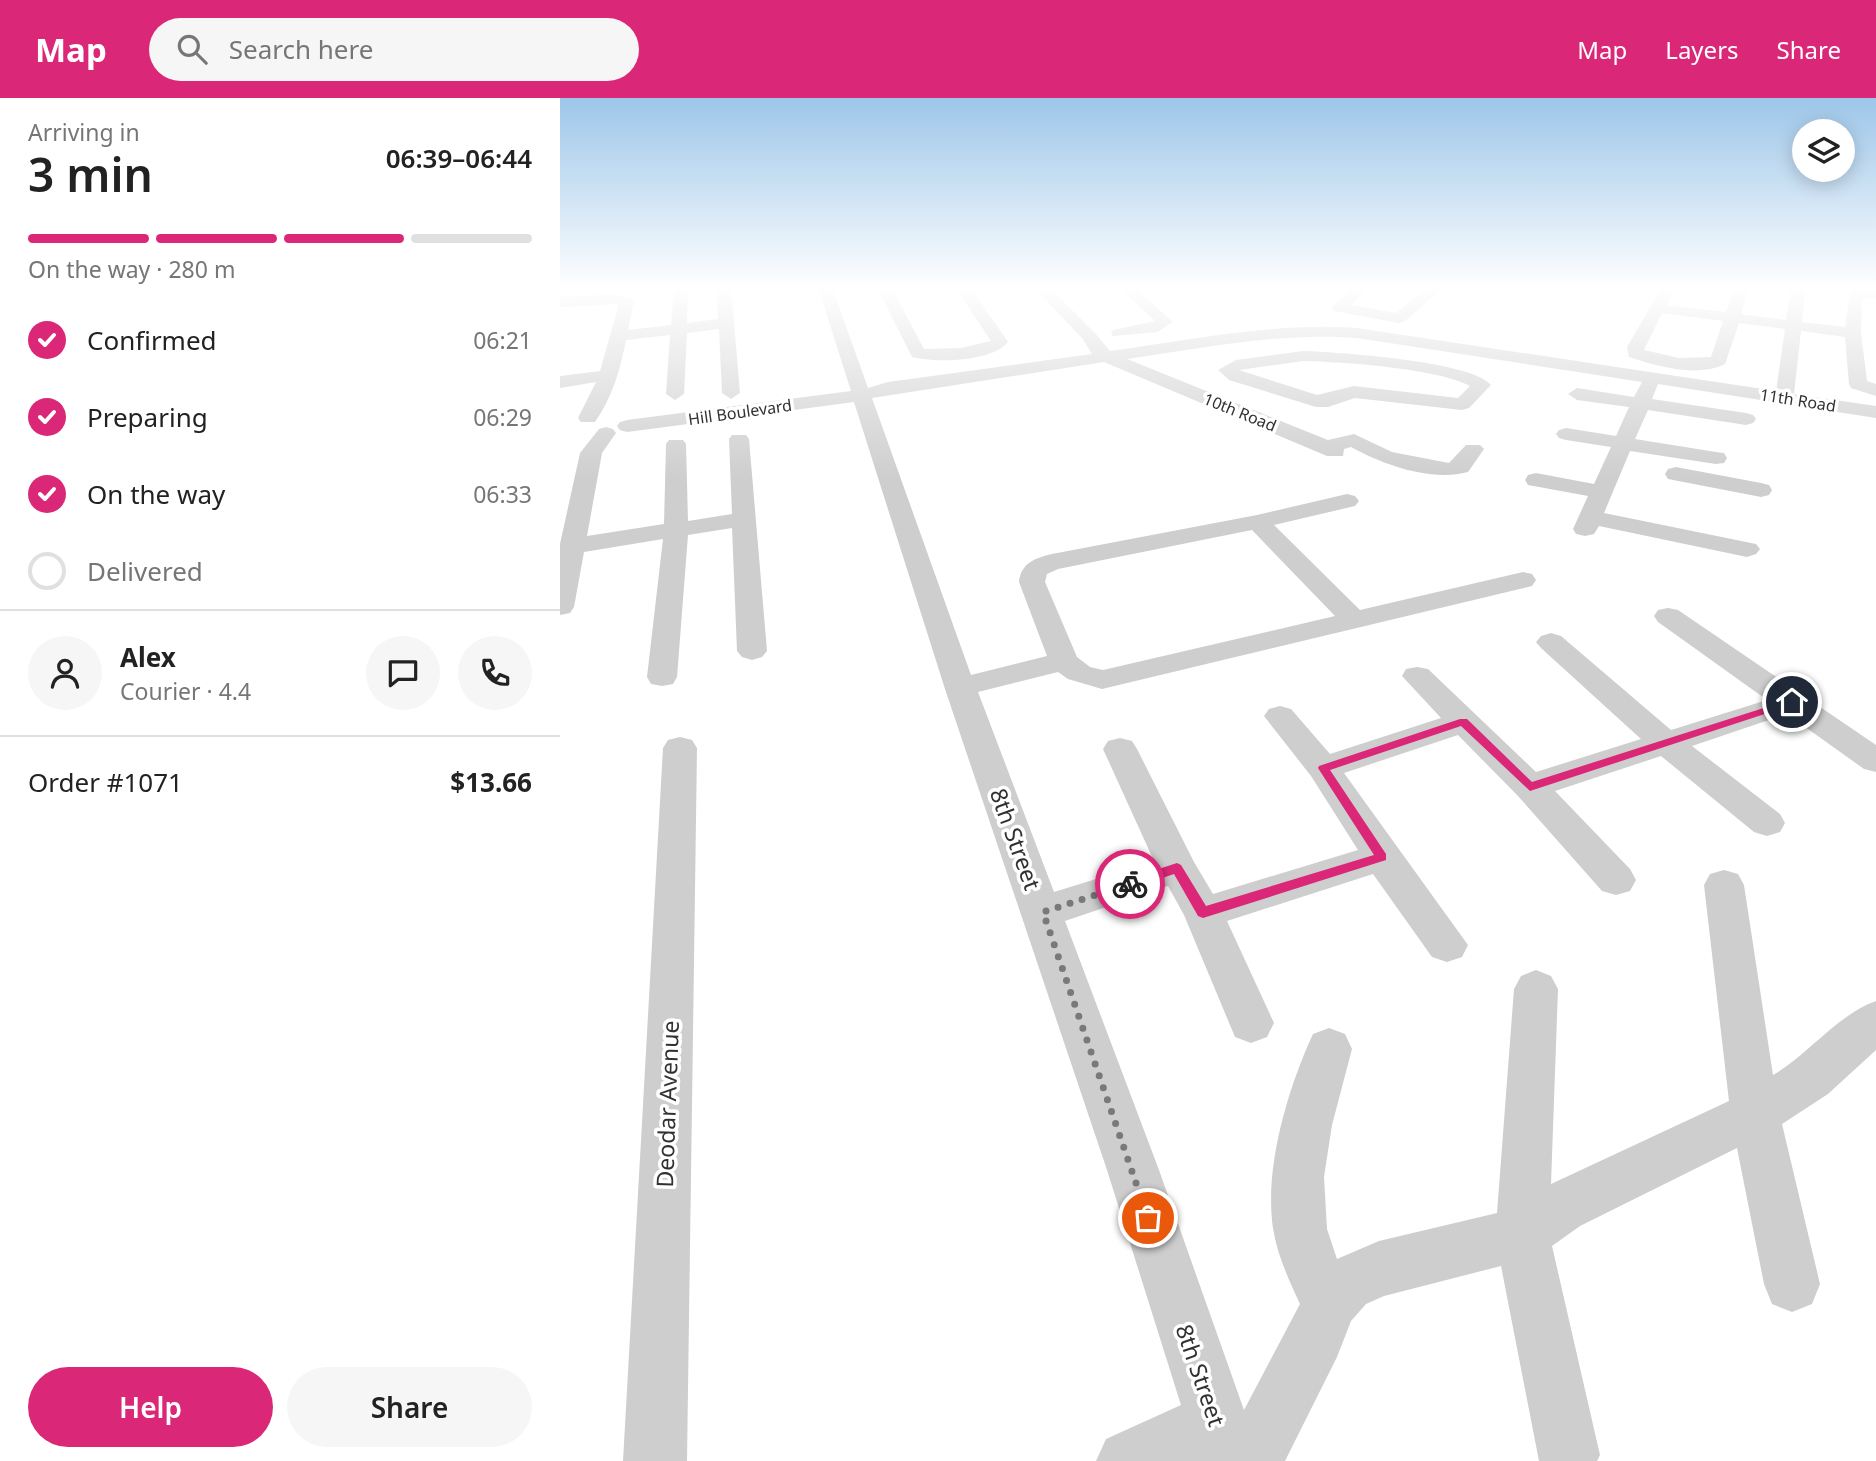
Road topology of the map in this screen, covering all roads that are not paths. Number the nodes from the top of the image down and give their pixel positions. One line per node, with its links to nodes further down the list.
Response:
1 (615, 351): 15 (street)
2 (677, 351): 28 (street)
3 (729, 351): 21 (street)
4 (846, 351): 20 (street, 8th Street)
5 (917, 351): 6 (street)
6 (965, 351)
7 (1099, 351): 14 (street)
8 (1151, 351): 14 (street, 11th Road)
9 (1468, 351): 16 (street, 11th Road)
10 (1636, 351): 11 (street)
11 (1721, 351)
12 (1789, 351): 23 (street)
13 (1855, 351): 19 (street)
14 (1106, 357): 20 (street, 11th Road); 24 (street, 10th Road)
15 (610, 376): 17 (street); 27 (street)
16 (1653, 378): 23 (street, 11th Road); 25 (street)
17 (560, 382)
18 (1260, 384): 18 (street); 24 (street)
19 (1876, 390)
20 (856, 391): 28 (street, Hill Boulevard); 55 (street, 8th Street)
21 (731, 393)
22 (1577, 394): 25 (street)
23 (1784, 398): 26 (street, 11th Road)
24 (1213, 402): 33 (street, 10th Road)
25 (1640, 403): 29 (street); 34 (street)
26 (1876, 412)
27 (606, 415): 28 (street, Hill Boulevard); 30 (street); 30 (street, Hill Boulevard)
28 (674, 418): 43 (street)
29 (1746, 419)
30 (581, 433): 37 (street)
31 (1566, 434): 34 (street)
32 (739, 439): 41 (street)
33 (1428, 447)
34 (1618, 452): 35 (street); 38 (street); 39 (street)
35 (1716, 458)
36 (1536, 480): 39 (street)
37 (572, 488): 44 (street)
38 (1761, 490)
39 (1601, 492): 45 (street)
40 (1347, 501): 42 (street)
41 (744, 519): 43 (street); 51 (street)
42 (1257, 522): 49 (street); 52 (street)
43 (676, 531): 44 (street); 54 (street)
44 (573, 546): 47 (street)
45 (1747, 549)
46 (1523, 580): 49 (street)
47 (560, 607)
48 (1668, 616): 56 (street)
49 (1354, 620): 52 (street)
50 (1550, 642): 59 (street)
51 (752, 651)
52 (1064, 661): 55 (street)
53 (1417, 676): 58 (street)
54 (662, 677)
55 (961, 687): 70 (street, 8th Street)
56 (1792, 702): 59 (street); 62 (street)
57 (1280, 716): 63 (street)
58 (1463, 722): 63 (street); 64 (street)
59 (1665, 742): 64 (street); 65 (street)
60 (680, 748): 83 (street, Deodar Avenue)
61 (1120, 750): 67 (street)
62 (1876, 761)
63 (1323, 768): 66 (street)
64 (1530, 787): 68 (street)
65 (1767, 823)
66 (1381, 857): 71 (street); 72 (street)
67 (1177, 868): 70 (street); 71 (street)
68 (1616, 880)
69 (1724, 885): 77 (street)
70 (1043, 912): 81 (street, 8th Street)
71 (1203, 913): 75 (street)
72 (1447, 945)
73 (1536, 989): 78 (street)
74 (1876, 1021): 77 (street)
75 (1251, 1023)
76 (1329, 1049): 80 (street)
77 (1755, 1114): 78 (street); 79 (street)
78 (1522, 1234): 80 (street); 82 (street)
79 (1792, 1284)
80 (1329, 1303): 81 (street)
81 (1233, 1448): 84 (street)
82 (1568, 1455)
83 (655, 1461)
84 (1128, 1461)

